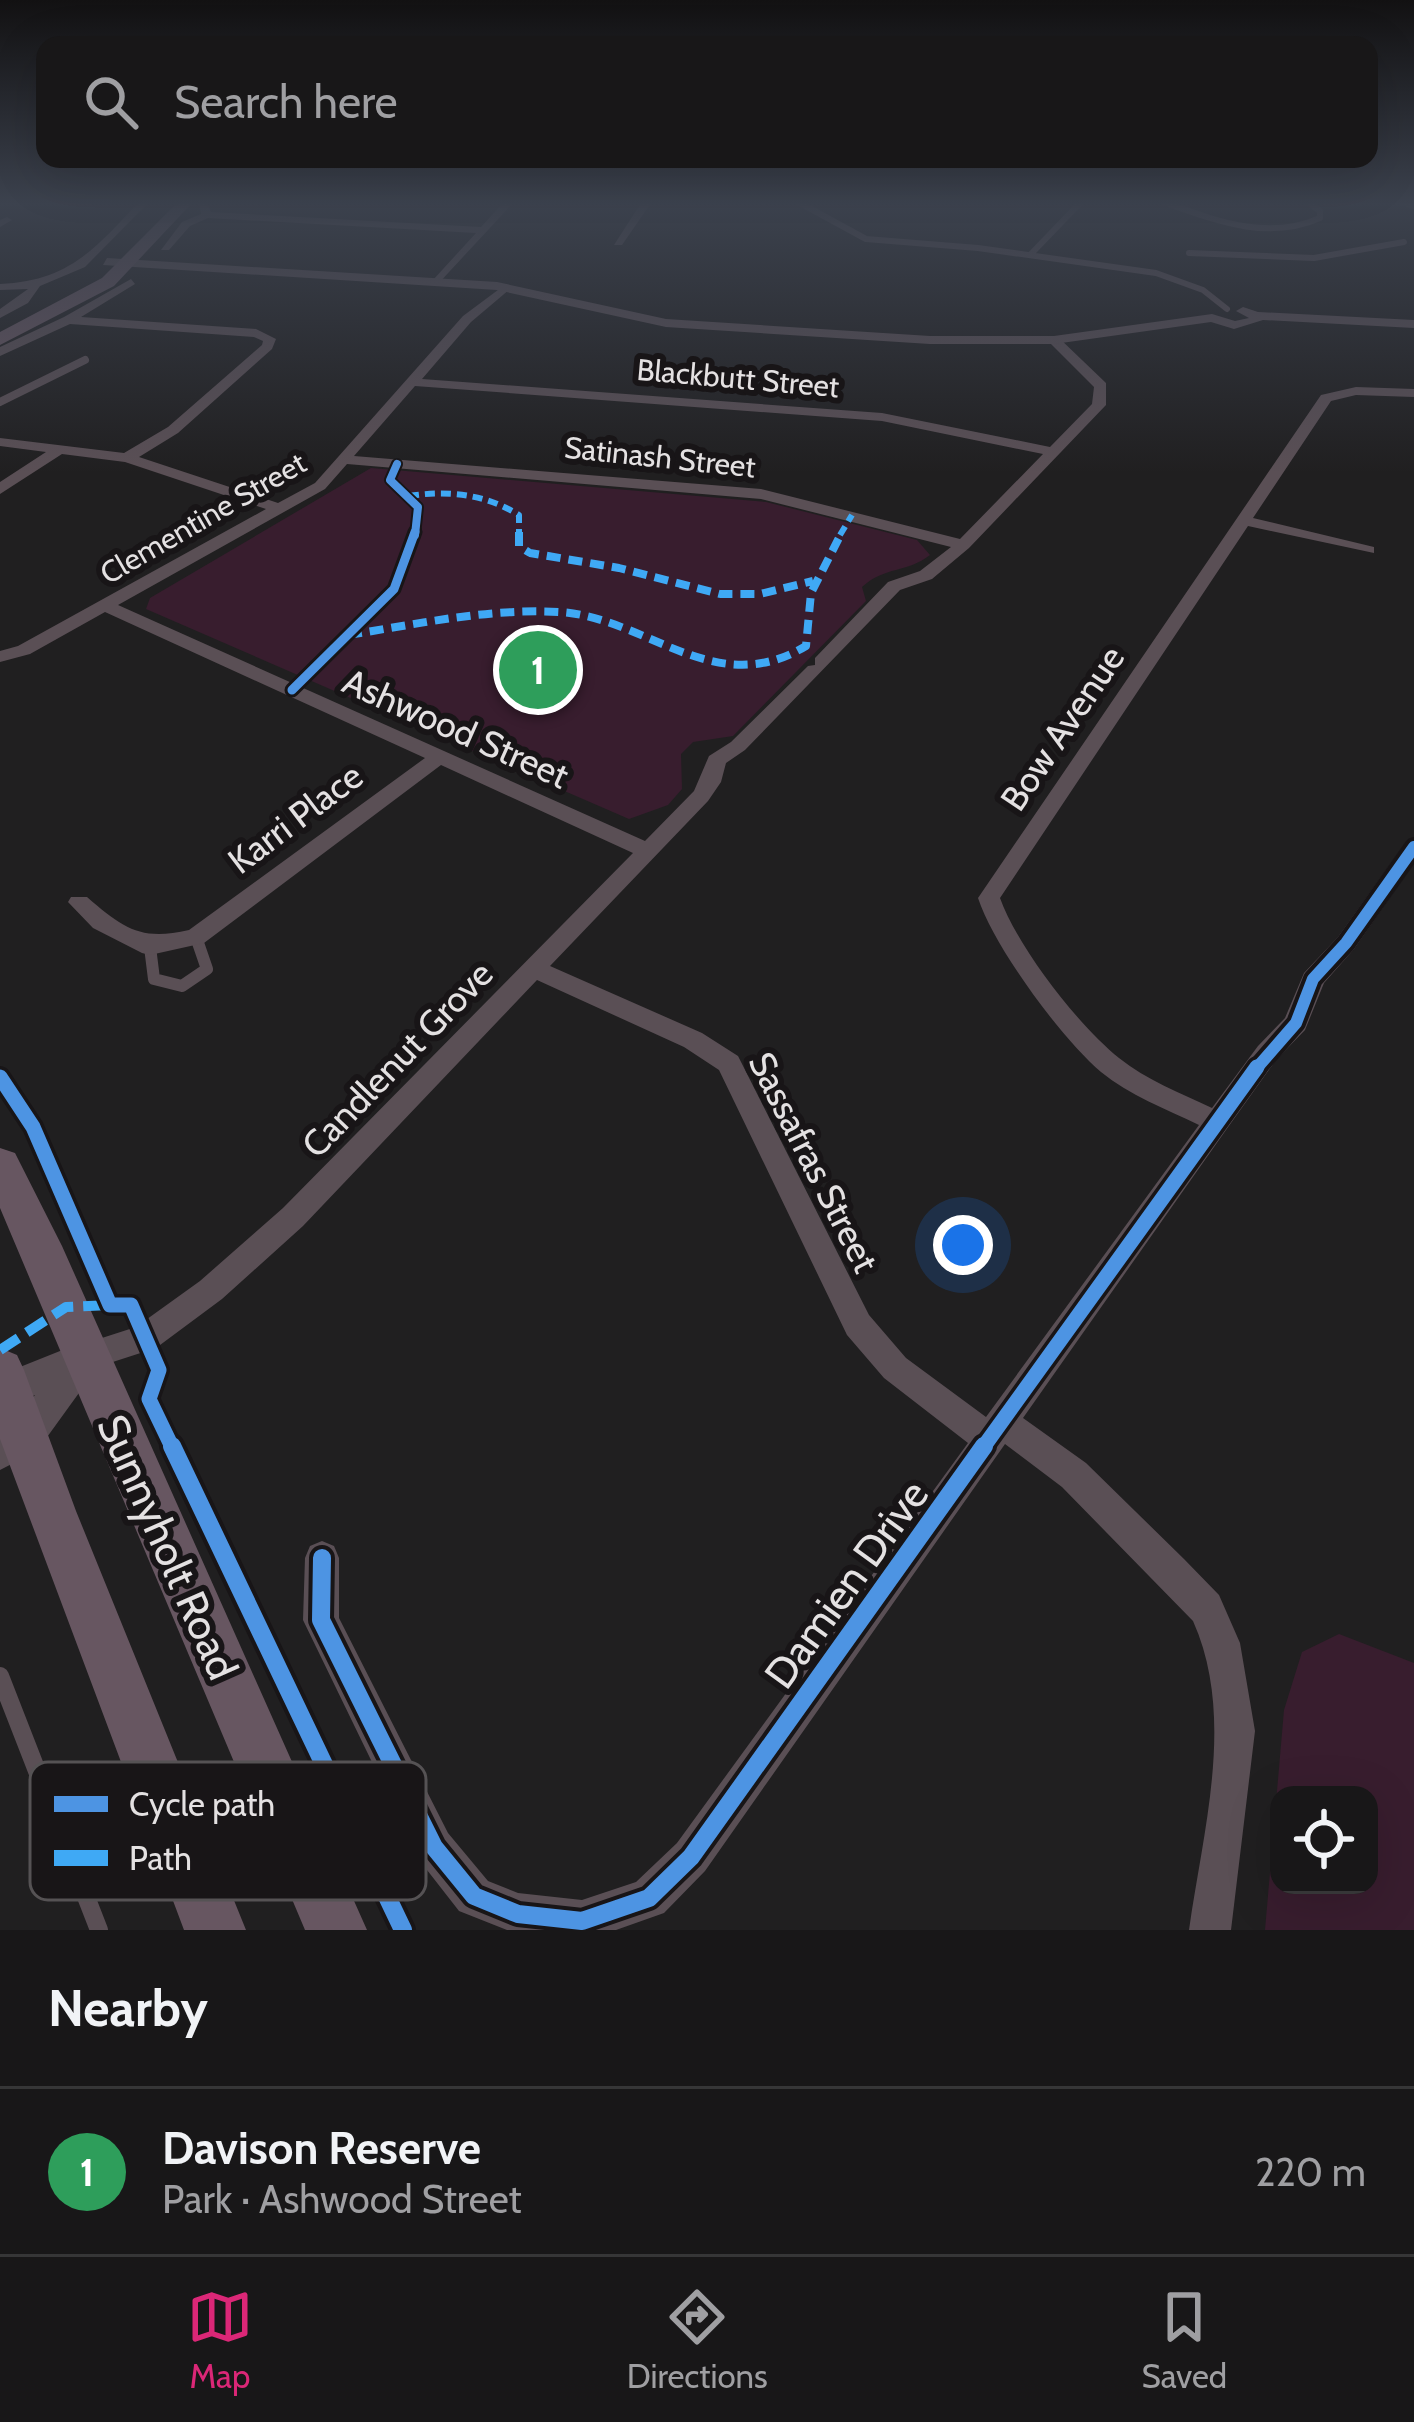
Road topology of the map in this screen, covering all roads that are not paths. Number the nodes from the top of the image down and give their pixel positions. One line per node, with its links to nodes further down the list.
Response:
1 (31, 293): 9 (street)
2 (61, 293): 14 (main road)
3 (92, 293): 15 (main road)
4 (104, 293): 12 (street)
5 (499, 293): 19 (street, Clementine Street)
6 (534, 293): 16 (street)
7 (1207, 293): 8 (lane)
8 (1227, 309): 10 (street); 11 (street)
9 (0, 314)
10 (1256, 316): 11 (street); 13 (street)
11 (1212, 318): 16 (street)
12 (68, 320): 17 (street); 25 (street)
13 (1414, 324)
14 (0, 327)
15 (0, 339)
16 (1054, 340): 24 (street)
17 (0, 352)
18 (85, 360): 21 (lane)
19 (414, 382): 24 (street, Blackbutt Street); 26 (street, Clementine Street)
20 (1414, 393): 29 (street, Bow Avenue)
21 (0, 403)
22 (0, 442): 23 (street)
23 (62, 448): 25 (street); 27 (street)
24 (1054, 452): 30 (street)
25 (127, 458): 28 (street)
26 (346, 460): 28 (street, Clementine Street); 30 (street, Satinash Street)
27 (0, 489)
28 (280, 508): 32 (street, Clementine Street)
29 (1244, 520): 31 (street); 41 (street, Bow Avenue)
30 (963, 544): 36 (street, Candlenut Grove)
31 (1368, 550)
32 (104, 605): 33 (street, Clementine Street); 34 (street, Ashwood Street)
33 (0, 657)
34 (439, 757): 36 (street, Ashwood Street); 38 (street, Karri Place)
35 (1414, 847): 41 (street, Damien Drive)
36 (648, 851): 40 (street, Candlenut Grove)
37 (79, 902): 39 (street)
38 (196, 937): 39 (street, Karri Place); 39 (lane)
39 (151, 947)
40 (535, 969): 43 (street, Candlenut Grove); 45 (street, Sassafras Street)
41 (1216, 1122): 45 (street, Damien Drive)
42 (0, 1165): 43 (main road, Sunnyholt Road)
43 (85, 1357): 44 (street); 44 (street); 50 (main road, Sunnyholt Road)
44 (6, 1408): 49 (main road)
45 (997, 1431): 52 (street, Damien Drive); 59 (street, Sassafras Street)
46 (322, 1558): 51 (street, Damien Drive)
47 (0, 1676): 48 (lane)
48 (34, 1762)
49 (147, 1762)
50 (262, 1762)
51 (392, 1762)
52 (426, 1831)
53 (87, 1900): 56 (lane)
54 (202, 1900): 57 (main road)
55 (323, 1900): 58 (main road, Sunnyholt Road)
56 (99, 1930)
57 (214, 1930)
58 (336, 1930)
59 (1210, 1930)

